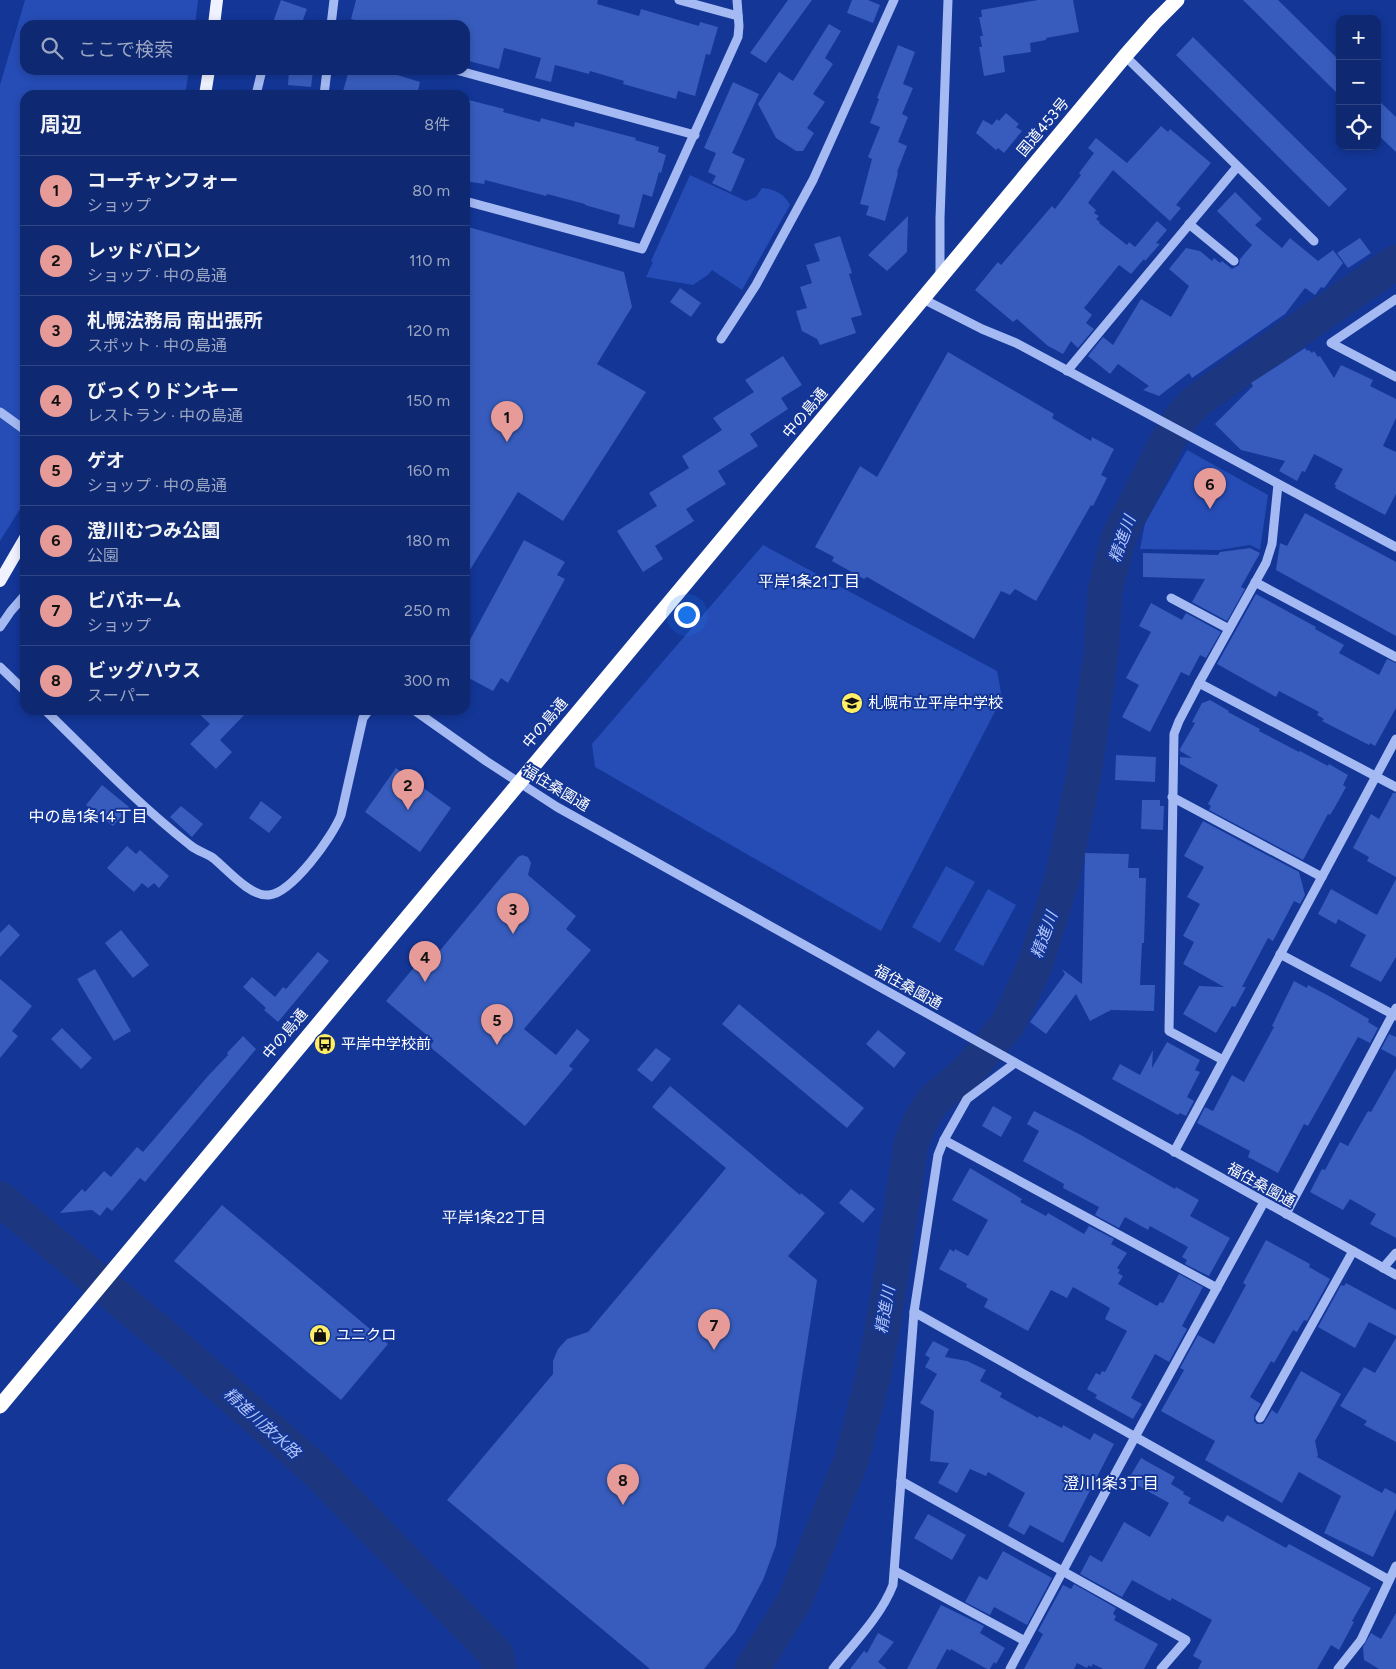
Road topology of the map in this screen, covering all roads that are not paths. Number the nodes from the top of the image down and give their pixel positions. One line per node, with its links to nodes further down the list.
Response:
1 (217, 0): 9 (main road)
2 (334, 0): 10 (street)
3 (679, 0): 8 (street)
4 (737, 0): 8 (street)
5 (894, 0): 28 (street)
6 (948, 0): 25 (street)
7 (1177, 0): 11 (highway, 国道453号)
8 (738, 16): 19 (street)
9 (215, 20)
10 (332, 20)
11 (1125, 56): 20 (street); 25 (highway, 国道453号)
12 (470, 74): 19 (street)
13 (208, 75): 16 (main road)
14 (261, 75): 17 (street)
15 (326, 75): 18 (street)
16 (206, 90)
17 (257, 90)
18 (325, 90)
19 (695, 135): 21 (street)
20 (1237, 167): 22 (street); 23 (street)
21 (470, 202)
22 (1189, 224): 24 (street); 29 (street)
23 (1314, 241)
24 (1234, 261)
25 (940, 279): 26 (highway, 中の島通)
26 (923, 298): 29 (street); 51 (highway, 中の島通)
27 (1396, 299): 30 (street)
28 (720, 339)
29 (1067, 371): 33 (street)
30 (1396, 377)
31 (0, 412): 32 (street)
32 (20, 426)
33 (1278, 484): 35 (street); 37 (street)
34 (20, 547): 36 (main road)
35 (1396, 547)
36 (0, 581)
37 (1255, 582): 41 (street); 42 (street)
38 (1171, 598): 41 (street)
39 (20, 601): 40 (street)
40 (0, 627)
41 (1229, 629): 44 (street)
42 (1396, 657)
43 (0, 667): 45 (street)
44 (1199, 683): 50 (street); 53 (street)
45 (20, 686)
46 (50, 715): 47 (street)
47 (365, 715)
48 (421, 715): 51 (street, 福住桑園通)
49 (1396, 739): 50 (street)
50 (1376, 776): 52 (street); 54 (street)
51 (518, 782): 58 (street, 福住桑園通); 69 (highway, 中の島通)
52 (1396, 787)
53 (1172, 797): 54 (street); 57 (street)
54 (1322, 877): 55 (street)
55 (1280, 954): 56 (street); 57 (street)
56 (1395, 1013): 62 (street)
57 (1223, 1060): 60 (street)
58 (1015, 1063): 59 (street); 60 (street, 福住桑園通)
59 (944, 1140): 67 (street); 68 (street)
60 (1174, 1152): 61 (street, 福住桑園通)
61 (1264, 1202): 62 (street, 福住桑園通); 67 (street)
62 (1286, 1214): 63 (street, 福住桑園通)
63 (1353, 1251): 65 (street, 福住桑園通); 70 (street)
64 (1396, 1254): 65 (street)
65 (1383, 1268): 66 (street, 福住桑園通)
66 (1396, 1275)
67 (1217, 1288): 71 (street)
68 (914, 1312): 71 (street); 72 (street)
69 (0, 1406)
70 (1260, 1418)
71 (1135, 1437): 75 (street); 76 (street)
72 (901, 1481): 74 (street); 75 (street)
73 (1396, 1566): 76 (street)
74 (895, 1571): 77 (street); 79 (street)
75 (1062, 1572): 77 (street); 78 (street)
76 (1389, 1580): 81 (street)
77 (1025, 1641): 80 (street)
78 (1165, 1668)
79 (833, 1669)
80 (1010, 1669)
81 (1338, 1669)

